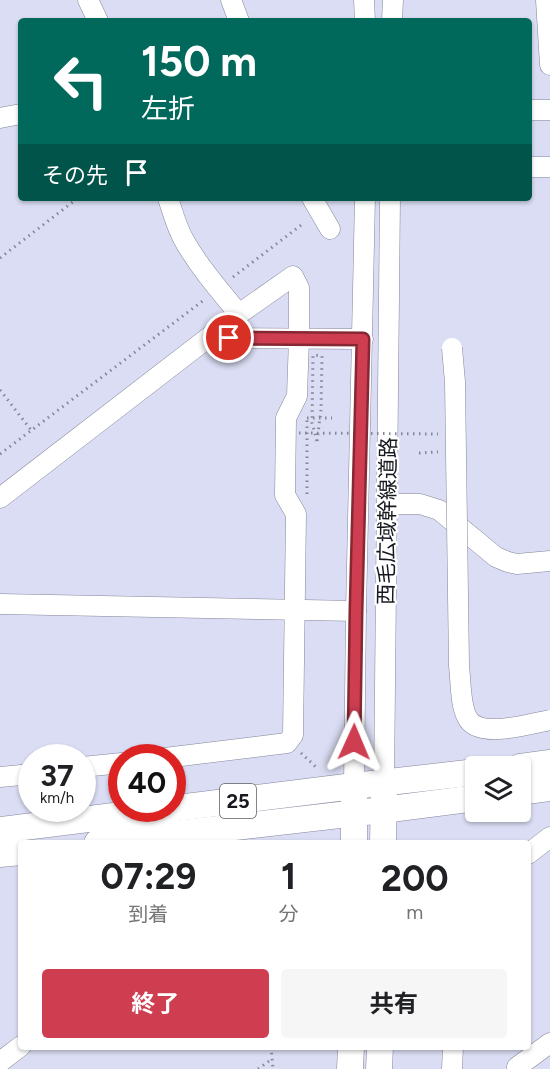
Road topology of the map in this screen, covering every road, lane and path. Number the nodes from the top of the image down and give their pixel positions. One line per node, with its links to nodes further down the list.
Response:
1 (88, 0): 6 (street)
2 (231, 0): 7 (street)
3 (364, 0): 8 (street)
4 (393, 0): 9 (street)
5 (546, 0): 10 (street)
6 (97, 18)
7 (238, 18)
8 (365, 18)
9 (392, 18)
10 (550, 65)
11 (532, 110): 12 (street)
12 (550, 110)
13 (18, 115): 14 (street)
14 (0, 118)
15 (532, 167): 16 (street)
16 (550, 167)
17 (74, 201): 23 (path)
18 (169, 201): 24 (street)
19 (365, 201): 28 (street, 西毛広域幹線道路)
20 (390, 201): 40 (street, 西毛広域幹線道路)
21 (316, 204): 22 (street); 24 (path)
22 (330, 229)
23 (0, 258)
24 (218, 289): 25 (street); 34 (path)
25 (239, 314): 26 (street); 27 (street)
26 (220, 328): 27 (street); 39 (street)
27 (299, 338): 28 (street); 43 (street)
28 (363, 339): 44 (street, 西毛広域幹線道路)
29 (452, 348): 45 (street, bridge)
30 (0, 390): 34 (path)
31 (307, 418): 32 (path)
32 (320, 418): 33 (path); 36 (path, bridge); 36 (path, bridge)
33 (332, 418)
34 (31, 430): 38 (path)
35 (299, 432): 36 (path, bridge)
36 (315, 432): 37 (path, bridge)
37 (440, 434)
38 (0, 454)
39 (0, 498)
40 (387, 504): 41 (street); 52 (street, 西毛広域幹線道路)
41 (550, 561)
42 (0, 604): 43 (street)
43 (295, 609): 44 (street); 46 (street)
44 (356, 611): 53 (street, 西毛広域幹線道路)
45 (550, 720)
46 (186, 755)
47 (550, 764): 48 (main road)
48 (531, 766)
49 (465, 773): 52 (main road, 25)
50 (18, 775): 51 (street)
51 (0, 777)
52 (384, 783): 53 (main road, 25); 57 (main road, 西毛広域幹線道路)
53 (354, 786): 58 (main road, 西毛広域幹線道路); 59 (main road, 25)
54 (550, 788): 55 (main road)
55 (531, 791)
56 (465, 799): 57 (main road, 25)
57 (383, 810): 58 (main road, 25); 63 (main road, 西毛広域幹線道路)
58 (354, 814): 61 (main road, 25); 62 (main road, 西毛広域幹線道路)
59 (0, 830)
60 (550, 837): 65 (street)
61 (124, 840)
62 (354, 840)
63 (383, 840)
64 (18, 852): 66 (main road)
65 (531, 852)
66 (0, 854)
67 (550, 1043): 75 (street)
68 (18, 1048): 74 (street)
69 (271, 1050): 73 (path)
70 (351, 1050): 78 (main road)
71 (380, 1050): 79 (main road)
72 (453, 1050): 80 (street)
73 (272, 1059): 76 (path); 77 (path)
74 (0, 1062)
75 (517, 1068)
76 (258, 1069)
77 (273, 1069)
78 (350, 1069)
79 (379, 1069)
80 (452, 1069)

